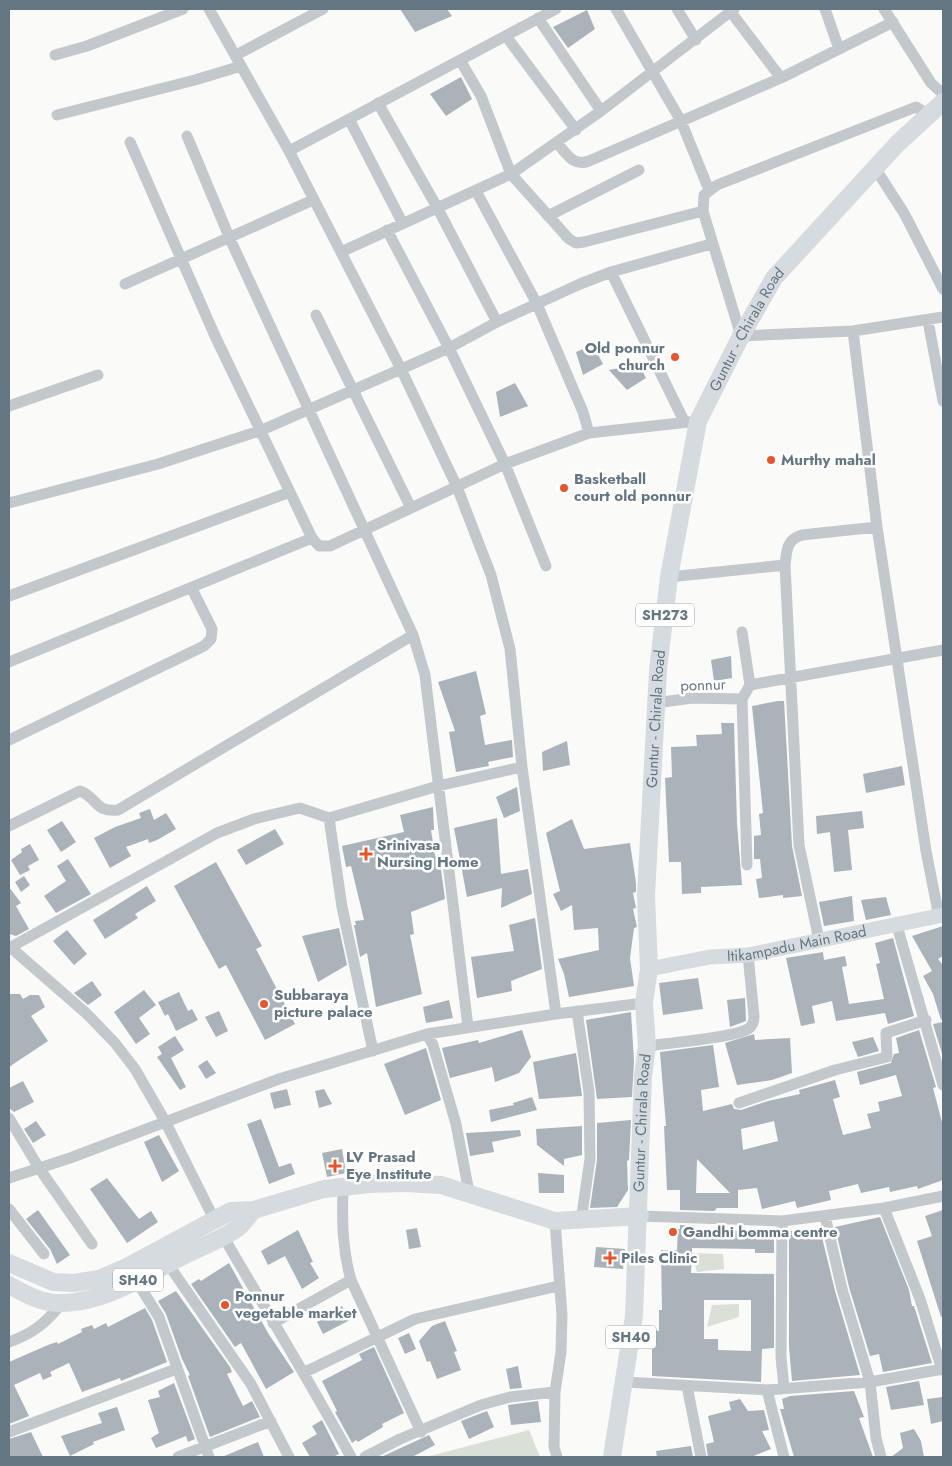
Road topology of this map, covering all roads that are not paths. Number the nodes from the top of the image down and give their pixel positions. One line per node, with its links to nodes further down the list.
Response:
1 (183, 9): 10 (street)
2 (209, 9): 17 (street)
3 (323, 9): 17 (street)
4 (556, 9): 11 (street)
5 (616, 9): 20 (street)
6 (677, 9): 14 (street)
7 (825, 9): 15 (street)
8 (884, 9): 12 (street)
9 (732, 10): 14 (street); 21 (street)
10 (160, 12): 16 (street)
11 (538, 18): 13 (street); 25 (street)
12 (892, 22): 15 (street); 22 (street)
13 (506, 36): 18 (street); 30 (street)
14 (696, 40): 20 (street)
15 (839, 49): 21 (street)
16 (55, 54)
17 (236, 55): 19 (street)
18 (460, 60): 24 (street); 37 (street)
19 (242, 66): 26 (street); 34 (street)
20 (652, 72): 25 (street); 29 (street)
21 (781, 78): 29 (street)
22 (943, 94)
23 (943, 102): 27 (main road, Guntur - Chirala Road / SH273)
24 (378, 104): 28 (street); 41 (street)
25 (601, 111): 30 (street)
26 (57, 115)
27 (929, 115): 35 (main road, Guntur - Chirala Road / SH273); 38 (street)
28 (349, 119): 34 (street); 44 (street)
29 (681, 121): 33 (street); 38 (street)
30 (576, 130): 33 (street)
31 (187, 136): 46 (street)
32 (130, 142): 49 (street)
33 (557, 143): 37 (street)
34 (289, 151): 40 (street)
35 (875, 168): 52 (street); 59 (main road, Guntur - Chirala Road / SH273)
36 (639, 170): 43 (street)
37 (511, 174): 39 (street); 43 (street)
38 (709, 190): 42 (street)
39 (476, 191): 41 (street); 53 (street)
40 (313, 200): 46 (street); 48 (street)
41 (438, 209): 44 (street); 57 (street)
42 (703, 211): 43 (street); 47 (street)
43 (548, 216)
44 (402, 222): 45 (street)
45 (387, 230): 48 (street); 60 (street)
46 (230, 239): 49 (street); 66 (street)
47 (711, 244): 50 (street); 59 (street)
48 (341, 252): 61 (street)
49 (184, 260): 51 (street); 68 (street)
50 (611, 272): 53 (street); 67 (street)
51 (125, 284)
52 (943, 289)
53 (537, 304): 57 (street); 69 (street)
54 (316, 316): 63 (street)
55 (943, 317): 56 (street)
56 (928, 321): 58 (street); 64 (street)
57 (496, 322): 60 (street)
58 (854, 331): 59 (street); 75 (street)
59 (741, 336): 67 (main road, Guntur - Chirala Road / SH273)
60 (449, 348): 61 (street); 70 (street)
61 (401, 369): 63 (street); 71 (street)
62 (98, 375): 65 (street)
63 (353, 390): 66 (street); 74 (street)
64 (943, 401)
65 (9, 406)
66 (309, 410): 68 (street); 76 (street)
67 (691, 421): 69 (street); 80 (main road, Guntur - Chirala Road / SH273)
68 (262, 430): 72 (street); 73 (street)
69 (589, 433): 70 (street)
70 (505, 464): 71 (street); 79 (street)
71 (456, 487): 74 (street); 93 (street)
72 (290, 492): 77 (street); 82 (street)
73 (9, 503)
74 (411, 508): 76 (street)
75 (878, 527): 78 (street); 86 (street)
76 (363, 531): 77 (street); 84 (street)
77 (312, 538): 81 (street)
78 (785, 565): 80 (street); 88 (street)
79 (546, 566)
80 (669, 577): 91 (main road, Guntur - Chirala Road / SH273)
81 (192, 589): 87 (street); 92 (street)
82 (9, 596)
83 (742, 632): 89 (street, ponnur)
84 (413, 635): 94 (street); 96 (street)
85 (943, 650): 86 (street)
86 (898, 658): 88 (street); 98 (street)
87 (9, 662)
88 (790, 678): 89 (street); 100 (street)
89 (750, 685): 90 (street, ponnur)
90 (742, 699): 91 (street, ponnur); 97 (street)
91 (655, 703): 103 (main road, Guntur - Chirala Road / SH273)
92 (9, 740)
93 (522, 767): 94 (street); 106 (street)
94 (438, 786): 95 (street); 108 (street)
95 (329, 818): 101 (street); 111 (street)
96 (9, 826)
97 (747, 865)
98 (941, 916): 99 (street, Itikampadu Main Road)
99 (897, 926): 100 (street, Itikampadu Main Road); 107 (street)
100 (819, 940): 102 (street, Itikampadu Main Road)
101 (10, 947): 116 (street)
102 (748, 955): 103 (street, Itikampadu Main Road); 110 (street)
103 (649, 969): 104 (main road, Guntur - Chirala Road / SH273)
104 (644, 1004): 105 (street); 110 (main road, Guntur - Chirala Road / SH273)
105 (577, 1011): 106 (street); 129 (street)
106 (556, 1014): 108 (street)
107 (926, 1020): 112 (street); 114 (street)
108 (468, 1026): 109 (street)
109 (427, 1034): 111 (street); 120 (street)
110 (647, 1046): 125 (main road, Guntur - Chirala Road / SH273)
111 (373, 1050): 116 (street)
112 (940, 1063): 113 (street)
113 (943, 1085)
114 (739, 1104)
115 (9, 1118): 117 (street)
116 (164, 1121): 117 (street); 127 (street)
117 (39, 1168): 118 (street); 132 (street)
118 (9, 1178)
119 (343, 1187): 120 (main road, SH40); 124 (main road, SH40); 137 (street)
120 (469, 1192): 128 (main road, SH40)
121 (943, 1196): 122 (street)
122 (884, 1208): 126 (street); 145 (street)
123 (9, 1209): 133 (street)
124 (254, 1210): 127 (main road, SH40); 131 (main road, SH40)
125 (640, 1216): 129 (main road, SH40); 130 (street); 147 (main road, Guntur - Chirala Road / SH40)
126 (825, 1216): 130 (street); 148 (street)
127 (214, 1219): 134 (main road, SH40)
128 (555, 1221): 129 (main road, SH40); 139 (street)
129 (581, 1221)
130 (782, 1221): 150 (street)
131 (223, 1236): 135 (main road, SH40); 141 (street)
132 (92, 1244)
133 (44, 1254)
134 (9, 1263)
135 (168, 1264): 136 (main road, SH40); 153 (street)
136 (136, 1280): 140 (main road, SH40); 144 (street)
137 (351, 1280): 141 (street); 142 (street)
138 (9, 1285): 140 (main road, SH40)
139 (558, 1286): 142 (street); 152 (street)
140 (61, 1304): 143 (street)
141 (273, 1323): 146 (street)
142 (378, 1336): 146 (street); 155 (street)
143 (9, 1342)
144 (176, 1369): 154 (street); 156 (street)
145 (942, 1369): 148 (street)
146 (305, 1372): 159 (street)
147 (624, 1382): 149 (street); 162 (main road, Guntur - Chirala Road / SH40)
148 (870, 1382): 150 (street); 165 (street)
149 (688, 1386): 151 (street); 163 (street)
150 (784, 1388): 151 (street)
151 (767, 1390): 164 (street)
152 (555, 1392): 155 (street); 161 (street)
153 (271, 1421): 156 (street); 158 (street)
154 (9, 1432)
155 (421, 1432): 160 (street)
156 (207, 1453): 157 (street)
157 (178, 1457)
158 (289, 1457)
159 (351, 1457)
160 (365, 1457)
161 (557, 1457)
162 (612, 1457)
163 (701, 1457)
164 (784, 1457)
165 (881, 1457)

